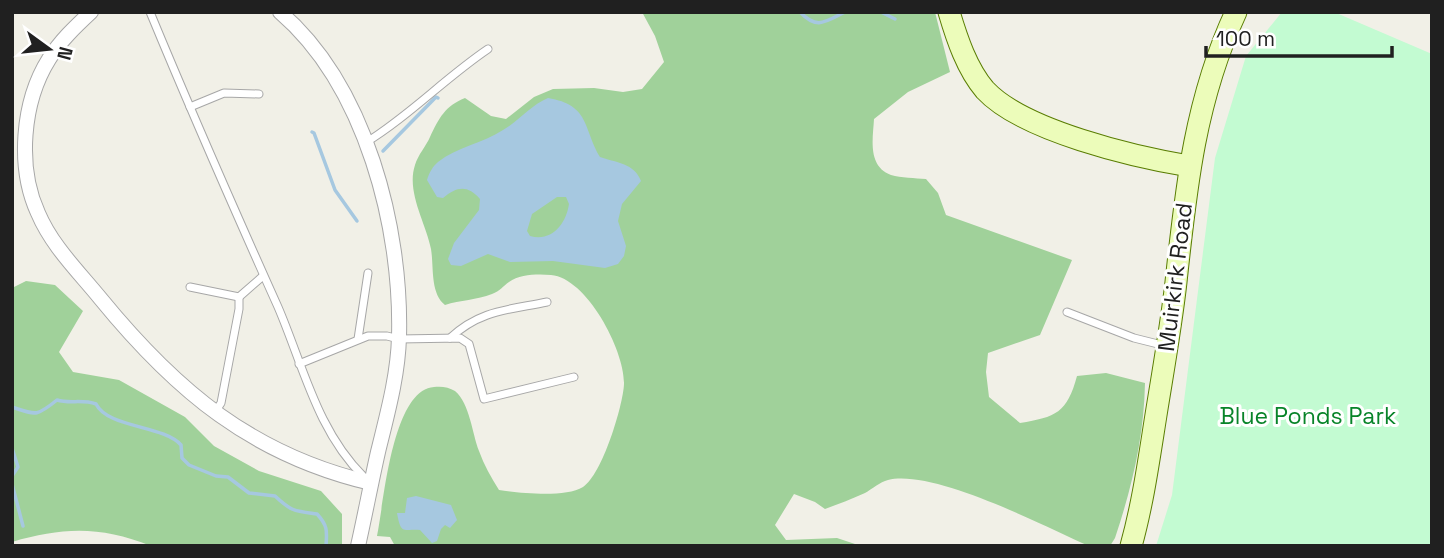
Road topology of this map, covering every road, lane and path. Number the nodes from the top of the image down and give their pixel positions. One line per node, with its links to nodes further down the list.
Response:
1 (150, 12): 8 (lane)
2 (280, 12): 9 (street)
3 (949, 12): 11 (main road)
4 (1236, 12): 11 (main road, Muirkirk Road)
5 (85, 14): 10 (street)
6 (488, 49): 9 (lane)
7 (259, 94): 8 (lane)
8 (190, 107): 13 (lane)
9 (365, 143): 20 (street)
10 (18, 151): 24 (street)
11 (1189, 166): 21 (main road, Muirkirk Road)
12 (368, 273): 19 (lane)
13 (263, 276): 15 (lane); 22 (lane)
14 (190, 287): 15 (lane)
15 (239, 297): 24 (lane)
16 (547, 302): 18 (lane)
17 (1067, 312): 21 (lane)
18 (450, 338): 20 (lane); 23 (lane)
19 (358, 339): 20 (lane); 22 (lane)
20 (399, 339): 25 (street)
21 (1167, 346): 27 (main road, Muirkirk Road)
22 (299, 364): 25 (lane)
23 (574, 377)
24 (214, 413): 25 (street)
25 (371, 483): 26 (street)
26 (358, 546)
27 (1131, 546)

